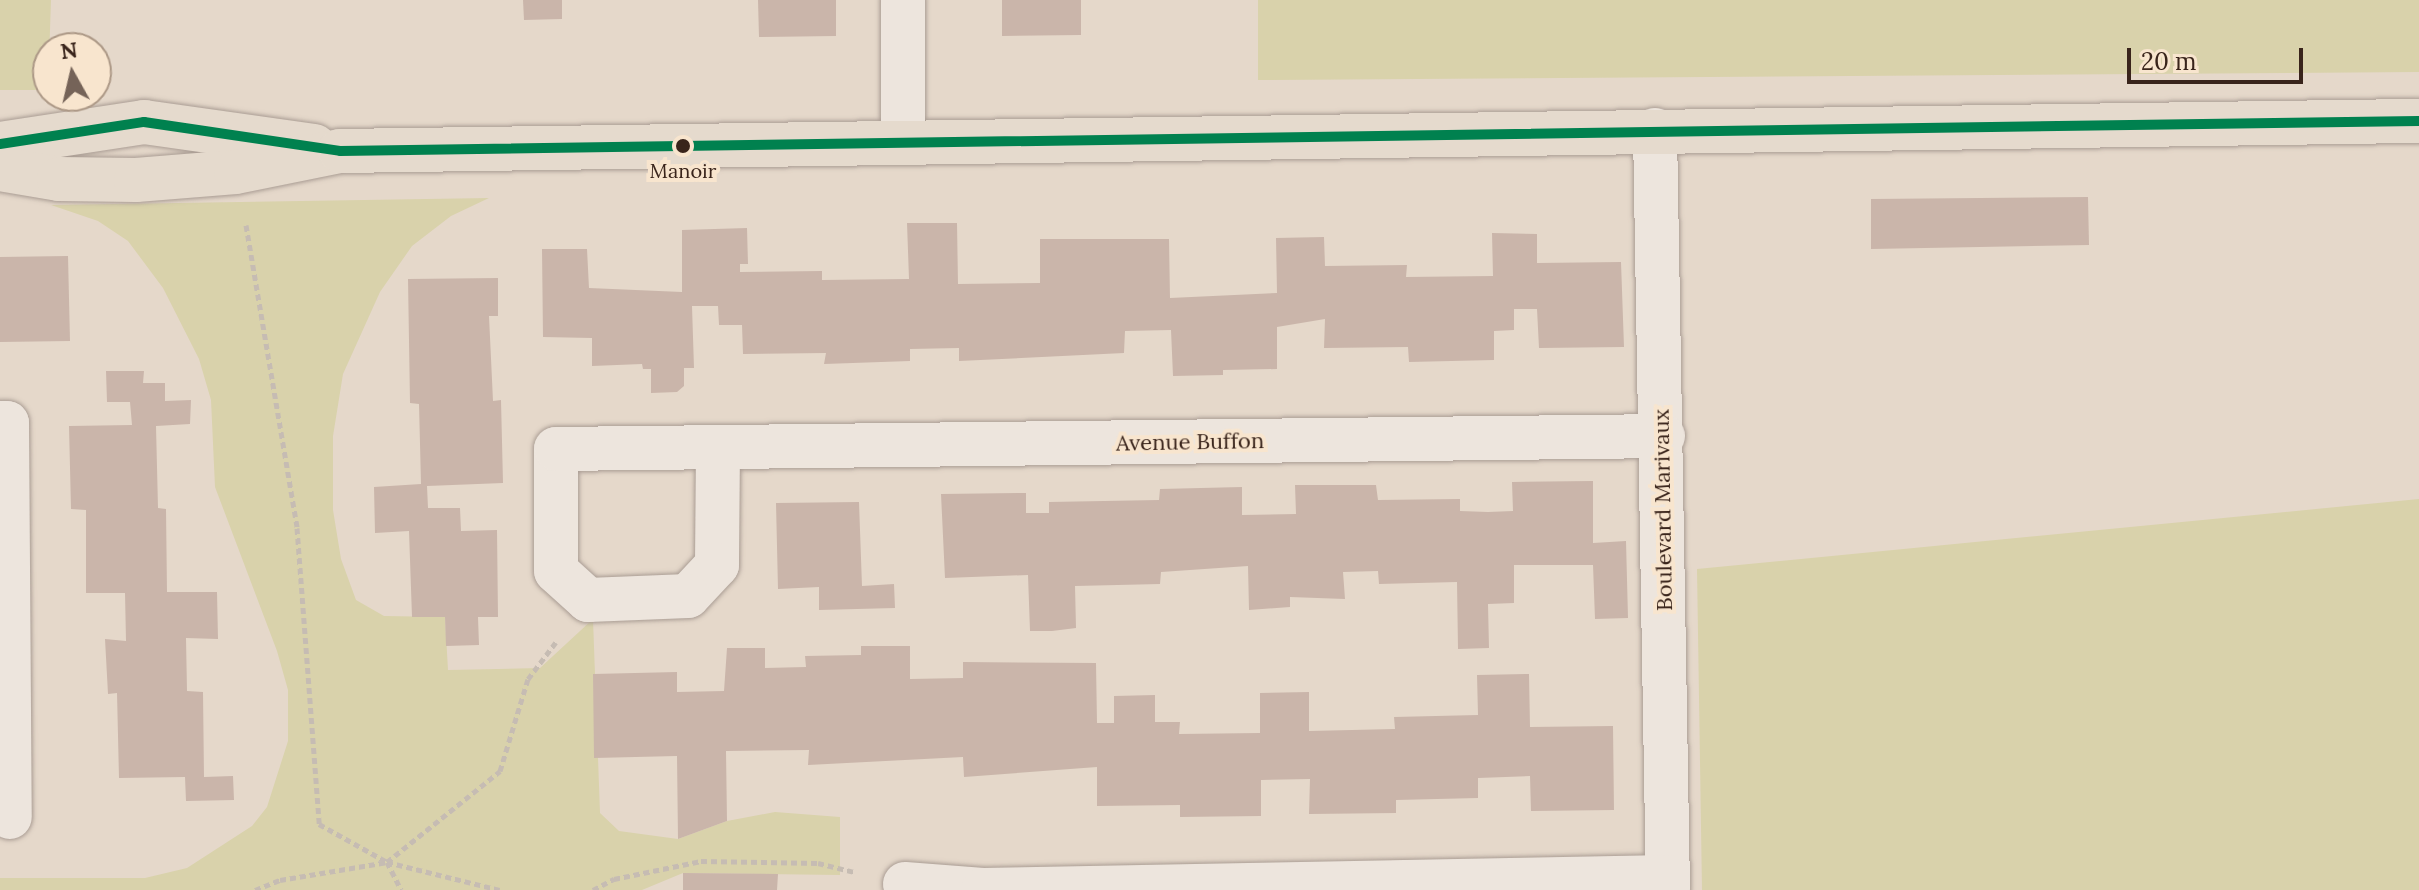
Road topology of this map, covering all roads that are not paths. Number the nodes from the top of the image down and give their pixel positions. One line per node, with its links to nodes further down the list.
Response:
1 (903, 0): 4 (street)
2 (2419, 121): 3 (main road)
3 (1655, 130): 4 (main road); 9 (street, Boulevard Marivaux)
4 (903, 143): 6 (main road)
5 (0, 144): 6 (main road)
6 (340, 151): 7 (main road)
7 (0, 169)
8 (0, 423): 11 (street)
9 (1663, 436): 10 (street, Avenue Buffon); 13 (street, Boulevard Marivaux)
10 (718, 447): 10 (street, Avenue Buffon)
11 (10, 817)
12 (905, 884): 13 (street)
13 (1668, 884)

